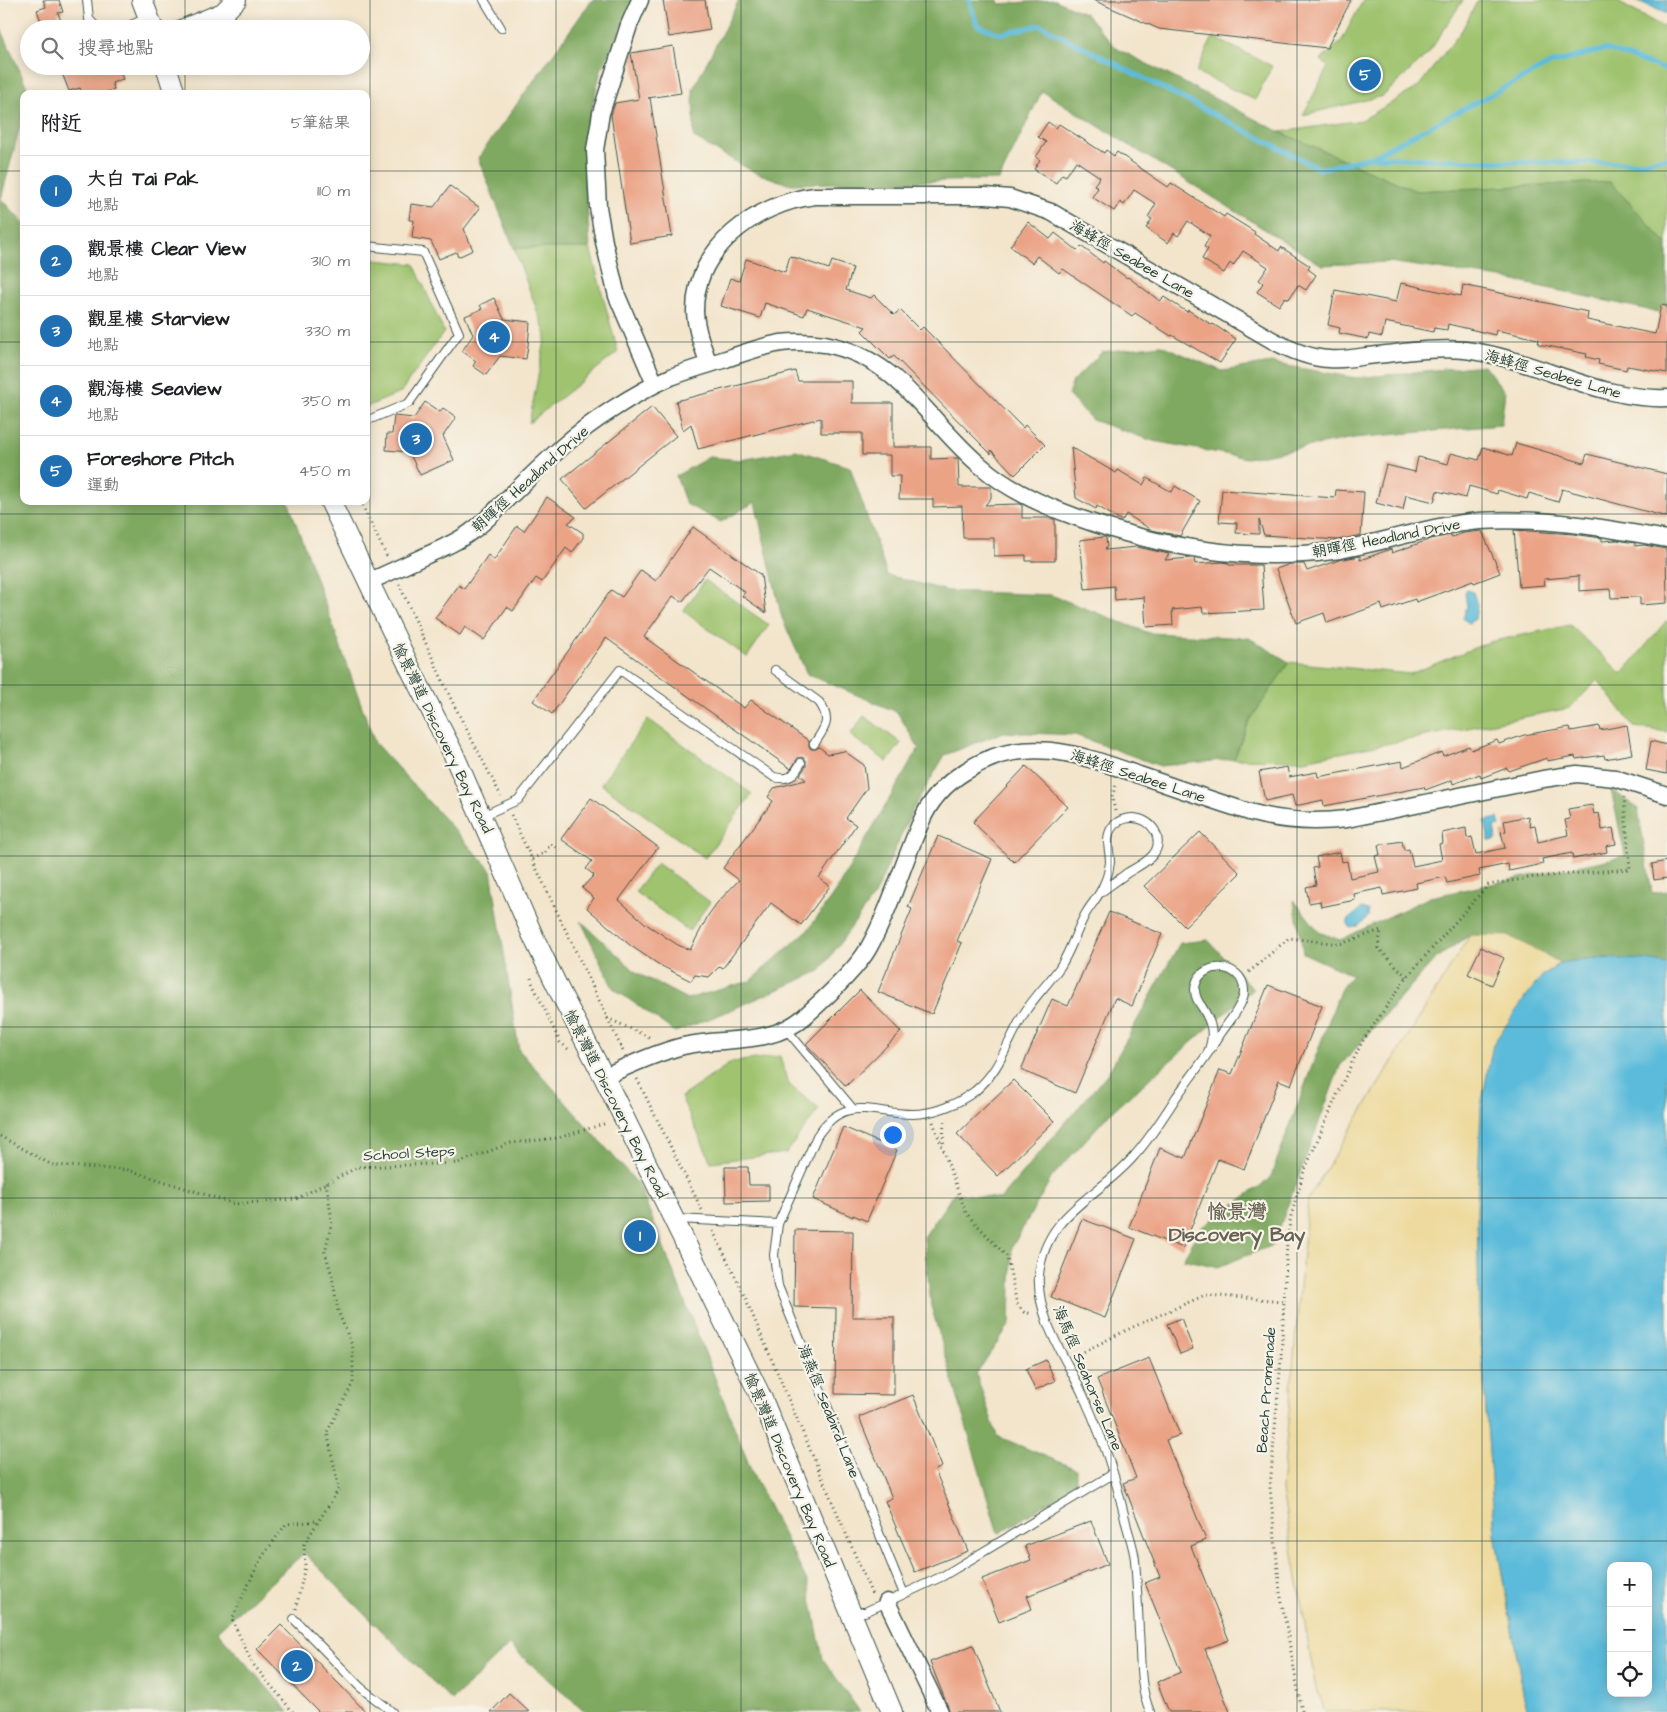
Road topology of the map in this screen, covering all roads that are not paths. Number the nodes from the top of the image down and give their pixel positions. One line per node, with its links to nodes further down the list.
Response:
1 (87, 0): 5 (lane)
2 (236, 0): 6 (street)
3 (484, 0): 7 (lane)
4 (640, 0): 12 (street)
5 (90, 20)
6 (206, 20)
7 (501, 28)
8 (169, 75): 9 (street)
9 (174, 90)
10 (370, 246): 14 (lane)
11 (708, 364): 12 (street, 朝暉徑 Headland Drive); 13 (street, 海蜂徑 Seabee Lane); 16 (street, 朝暉徑 Headland Drive)
12 (655, 384): 17 (street, 朝暉徑 Headland Drive)
13 (1667, 398)
14 (370, 419)
15 (332, 505): 17 (street, 愉景灣道 Discovery Bay Road)
16 (1667, 539)
17 (368, 582): 22 (street, 愉景灣道 Discovery Bay Road)
18 (775, 670): 19 (lane)
19 (814, 744)
20 (801, 764): 22 (lane)
21 (1667, 795): 24 (street, 海蜂徑 Seabee Lane)
22 (482, 816): 26 (street, 愉景灣道 Discovery Bay Road)
23 (1100, 893): 23 (lane); 27 (lane)
24 (786, 1029): 26 (street, 海蜂徑 Seabee Lane); 27 (lane)
25 (1208, 1052): 25 (lane, 海馬徑 Seahorse Lane); 30 (lane, 海馬徑 Seahorse Lane)
26 (604, 1077): 28 (street, 愉景灣道 Discovery Bay Road)
27 (853, 1109): 29 (lane, 海燕徑 Seabird Lane)
28 (674, 1219): 29 (lane); 33 (street, 愉景灣道 Discovery Bay Road)
29 (778, 1224): 31 (lane, 海燕徑 Seabird Lane)
30 (1113, 1474): 31 (lane); 38 (lane, 海馬徑 Seahorse Lane)
31 (904, 1594): 32 (lane)
32 (882, 1604): 33 (lane); 37 (street)
33 (850, 1612): 36 (street, 愉景灣道 Discovery Bay Road)
34 (294, 1620): 35 (lane)
35 (392, 1712)
36 (892, 1712)
37 (940, 1712)
38 (1150, 1712)

